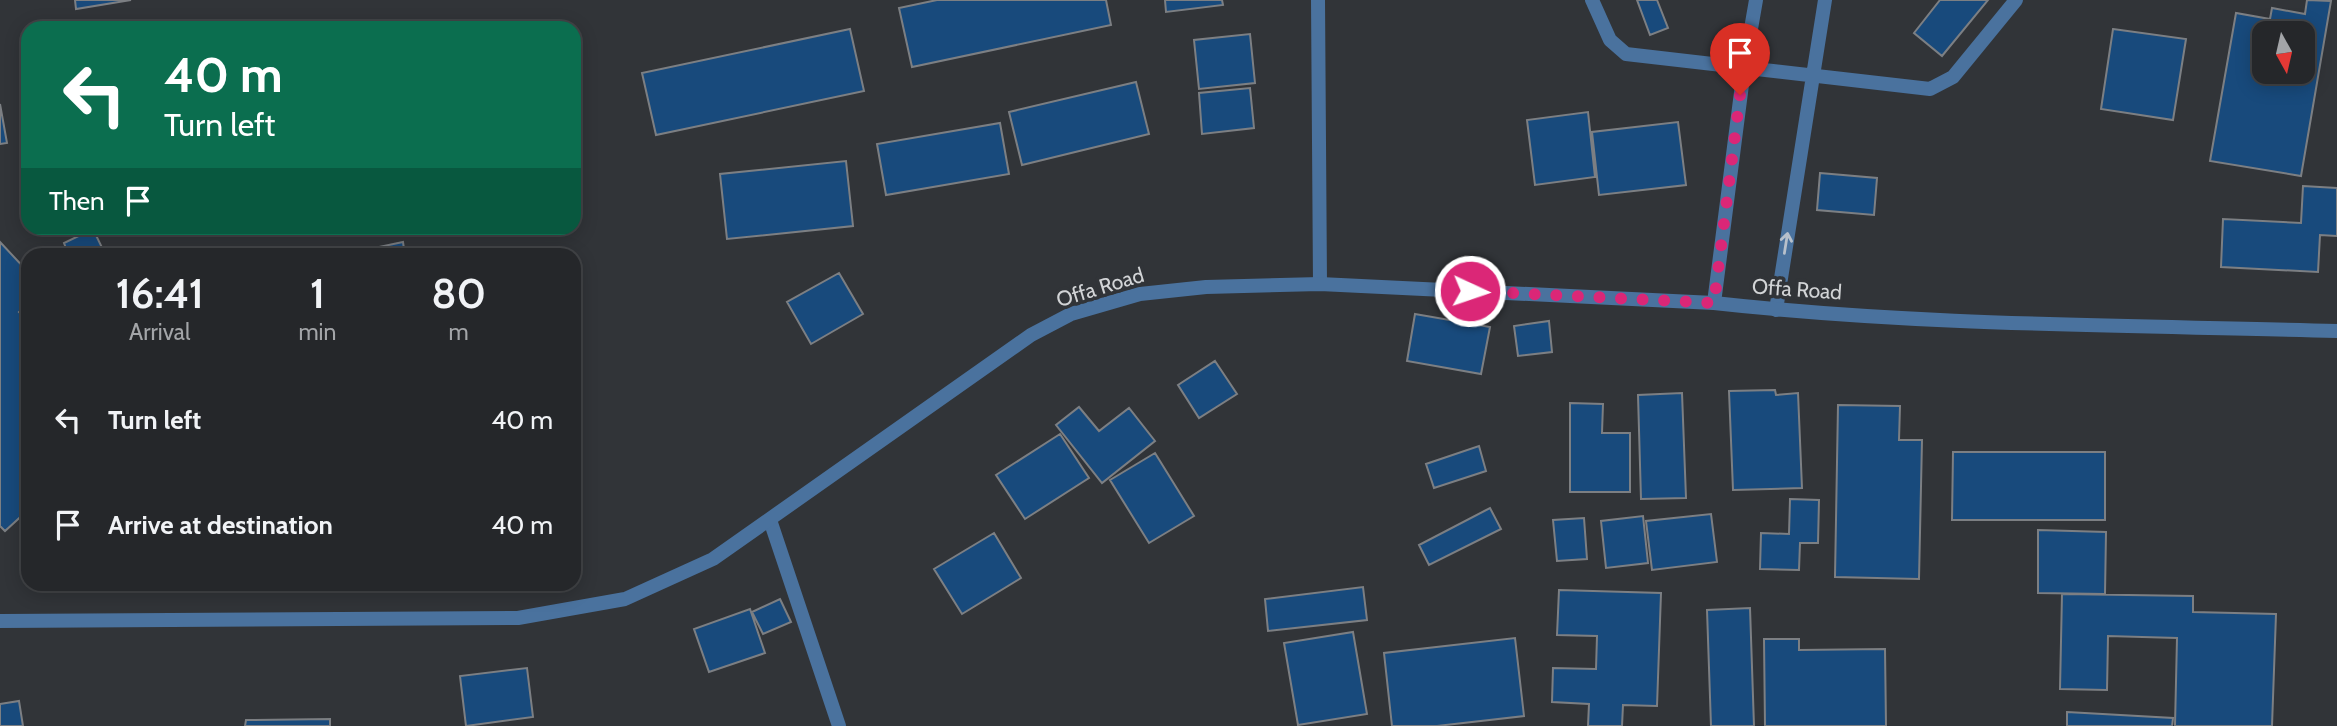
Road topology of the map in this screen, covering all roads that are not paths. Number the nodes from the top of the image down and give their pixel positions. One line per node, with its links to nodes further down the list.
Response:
1 (1318, 0): 8 (street)
2 (1592, 0): 6 (street)
3 (1756, 0): 6 (street)
4 (1825, 0): 7 (street)
5 (2016, 0): 7 (street)
6 (1744, 69): 7 (street); 9 (street)
7 (1812, 75): 10 (street, one-way to 7)
8 (1320, 284): 9 (street, Offa Road); 12 (street, Offa Road)
9 (1714, 303): 10 (street, Offa Road)
10 (1776, 310): 11 (street, Offa Road)
11 (2337, 331)
12 (770, 520): 13 (street, Offa Road); 14 (street)
13 (0, 621)
14 (839, 726)

